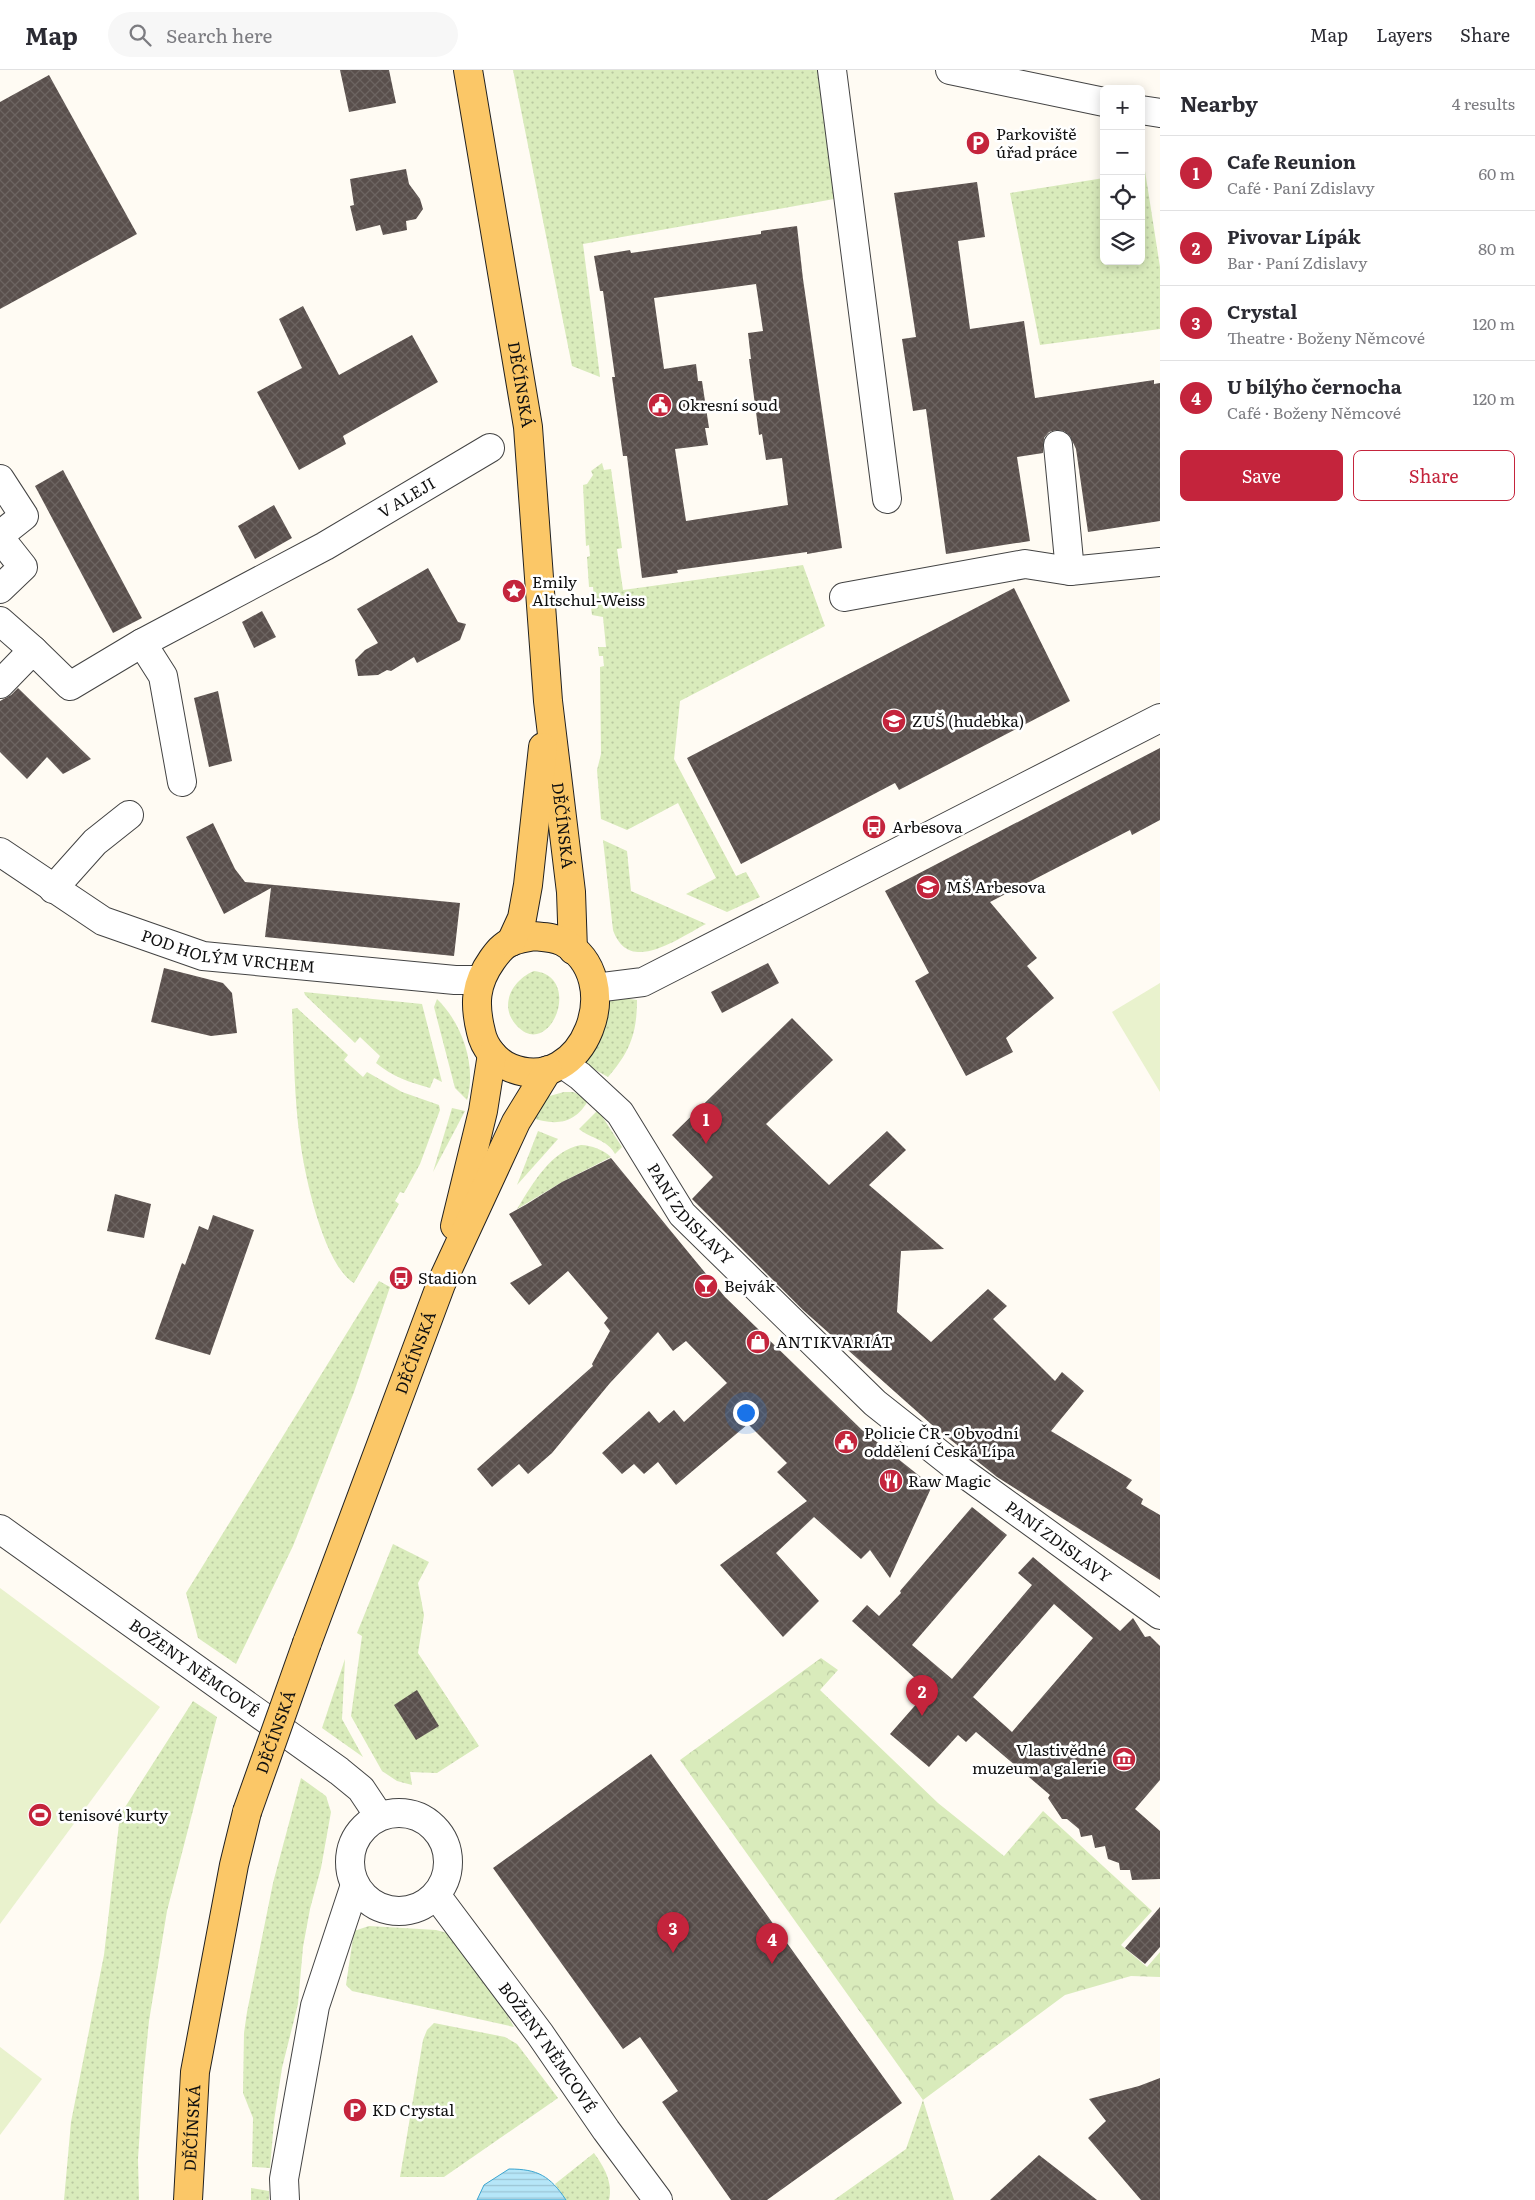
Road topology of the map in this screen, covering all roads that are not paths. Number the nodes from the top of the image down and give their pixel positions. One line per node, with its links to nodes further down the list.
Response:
1 (468, 70): 20 (main road, DĚČÍNSKÁ)
2 (832, 70): 10 (street)
3 (950, 70): 4 (street)
4 (1100, 101)
5 (1145, 111): 6 (street)
6 (1160, 113)
7 (1058, 445): 13 (street)
8 (490, 448): 17 (street, V ALEJI)
9 (0, 479): 11 (street)
10 (887, 499)
11 (0, 536): 14 (street)
12 (1160, 562): 13 (street)
13 (1070, 571): 15 (street)
14 (0, 589)
15 (844, 596)
16 (0, 621): 18 (street)
17 (142, 643): 18 (street, V ALEJI); 22 (street)
18 (33, 650): 19 (street)
19 (0, 684)
20 (548, 701): 26 (main road, DĚČÍNSKÁ); 27 (main road, DĚČÍNSKÁ)
21 (1160, 718): 29 (street)
22 (182, 782)
23 (129, 815): 25 (street)
24 (0, 852): 25 (street, POD HOLÝM VRCHEM)
25 (53, 889): 28 (street, POD HOLÝM VRCHEM)
26 (511, 942): 27 (main road, DĚČÍNSKÁ); 28 (main road, DĚČÍNSKÁ)
27 (573, 950): 29 (main road, DĚČÍNSKÁ)
28 (480, 980): 30 (main road, DĚČÍNSKÁ)
29 (595, 988): 31 (main road, DĚČÍNSKÁ)
30 (492, 1054): 31 (main road, DĚČÍNSKÁ); 32 (main road, DĚČÍNSKÁ)
31 (555, 1067): 32 (main road, DĚČÍNSKÁ); 34 (street, PANÍ ZDISLAVY)
32 (441, 1284): 38 (main road, DĚČÍNSKÁ, bridge)
33 (0, 1529): 35 (street, BOŽENY NĚMCOVÉ)
34 (1160, 1615)
35 (379, 1816): 36 (street); 37 (street)
36 (355, 1885): 37 (street); 39 (street)
37 (436, 1894): 40 (street, BOŽENY NĚMCOVÉ)
38 (188, 2200)
39 (285, 2200)
40 (658, 2200)

